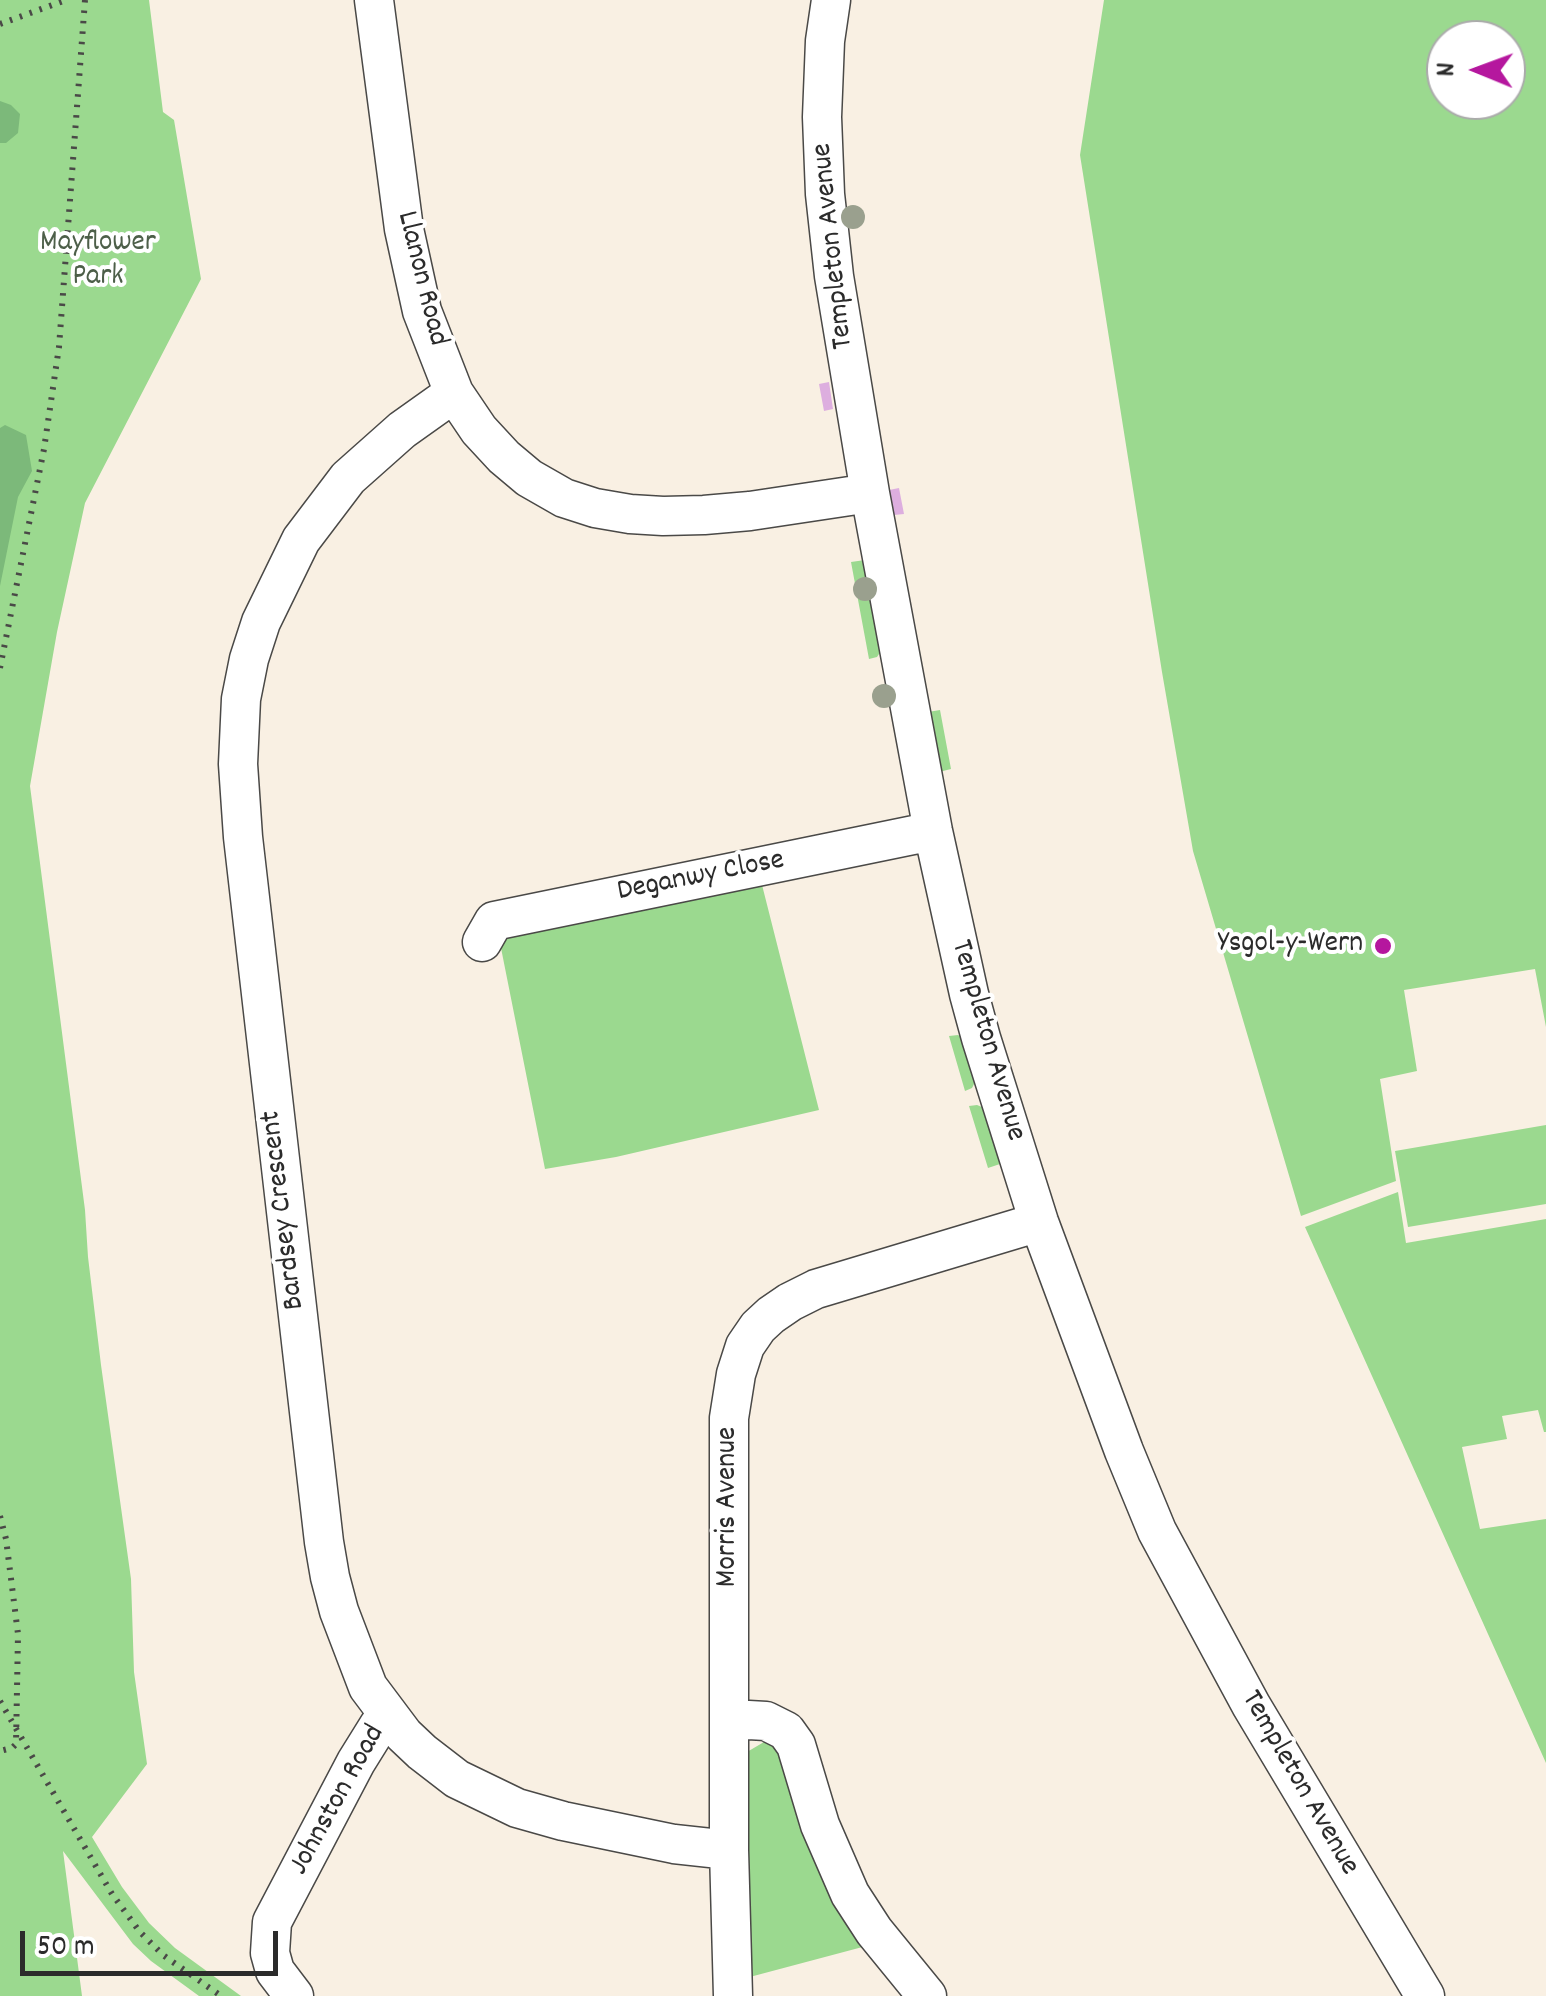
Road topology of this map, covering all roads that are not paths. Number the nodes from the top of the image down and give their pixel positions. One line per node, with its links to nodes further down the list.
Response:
1 (374, 0): 3 (street, Llanon Road)
2 (832, 0): 4 (street, Templeton Avenue)
3 (454, 392): 4 (street, Llanon Road); 8 (street, Bardsey Crescent)
4 (870, 493): 5 (street, Templeton Avenue)
5 (933, 831): 6 (street, Deganwy Close); 7 (street, Templeton Avenue)
6 (482, 942)
7 (1039, 1222): 9 (street, Morris Avenue); 14 (street, Templeton Avenue)
8 (388, 1715): 10 (street, Bardsey Crescent); 11 (street, Johnston Road)
9 (731, 1719): 10 (street, Morris Avenue); 13 (street)
10 (729, 1850): 12 (street, Morris Avenue)
11 (294, 1996)
12 (733, 1996)
13 (927, 1996)
14 (1425, 1996)

